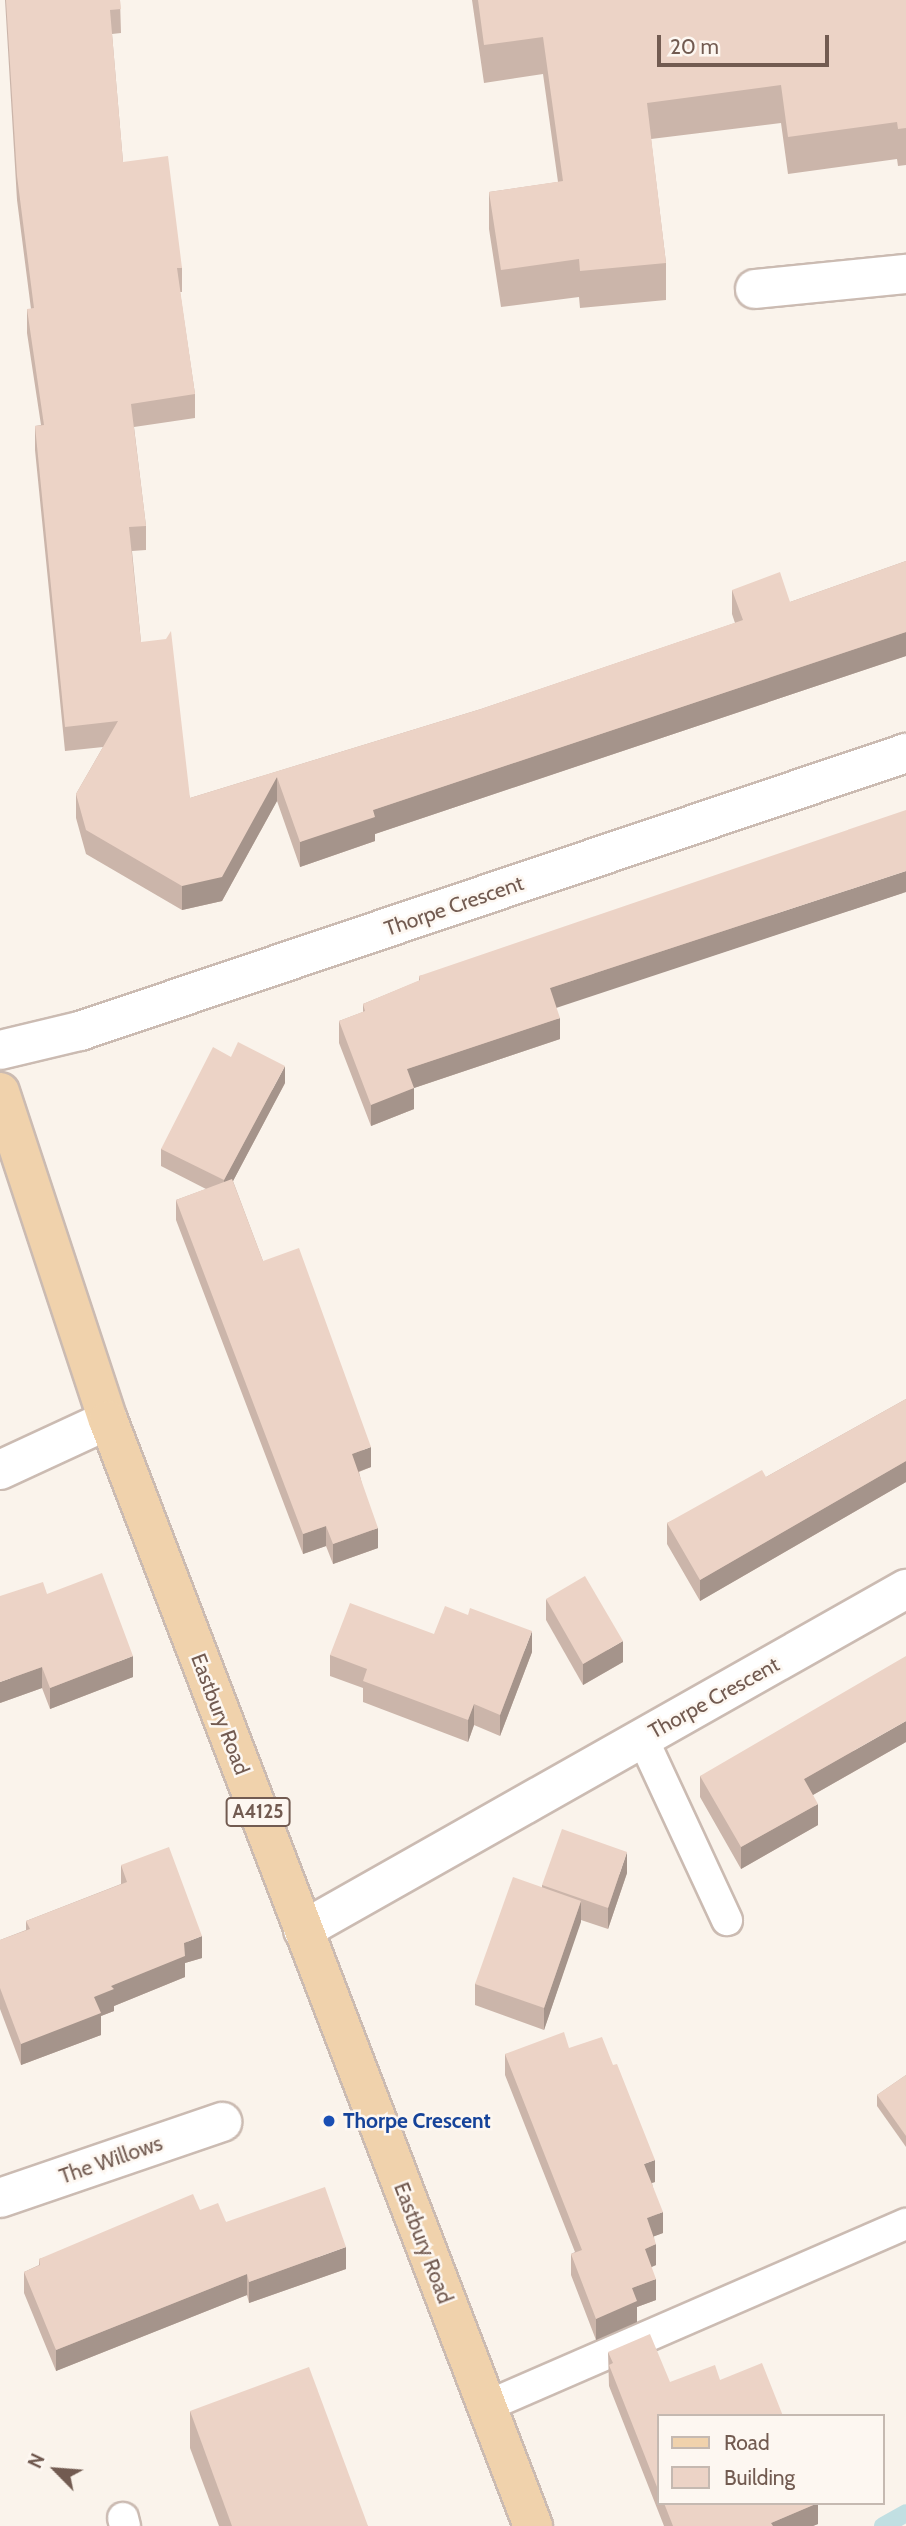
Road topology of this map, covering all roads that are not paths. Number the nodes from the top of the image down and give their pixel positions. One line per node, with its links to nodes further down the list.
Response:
1 (906, 274): 2 (street)
2 (755, 289)
3 (906, 753): 4 (street, Thorpe Crescent)
4 (0, 1050)
5 (0, 1092): 6 (main road, Eastbury Road / A4125)
6 (108, 1420): 7 (street); 11 (main road, Eastbury Road / A4125)
7 (0, 1470)
8 (906, 1589): 9 (street, Thorpe Crescent)
9 (642, 1737): 10 (lane); 11 (street, Thorpe Crescent)
10 (727, 1920)
11 (303, 1930): 15 (main road, Eastbury Road / A4125)
12 (222, 2122): 13 (street, The Willows)
13 (0, 2198)
14 (906, 2224): 15 (lane)
15 (486, 2406): 16 (main road, Eastbury Road / A4125)
16 (533, 2526)

